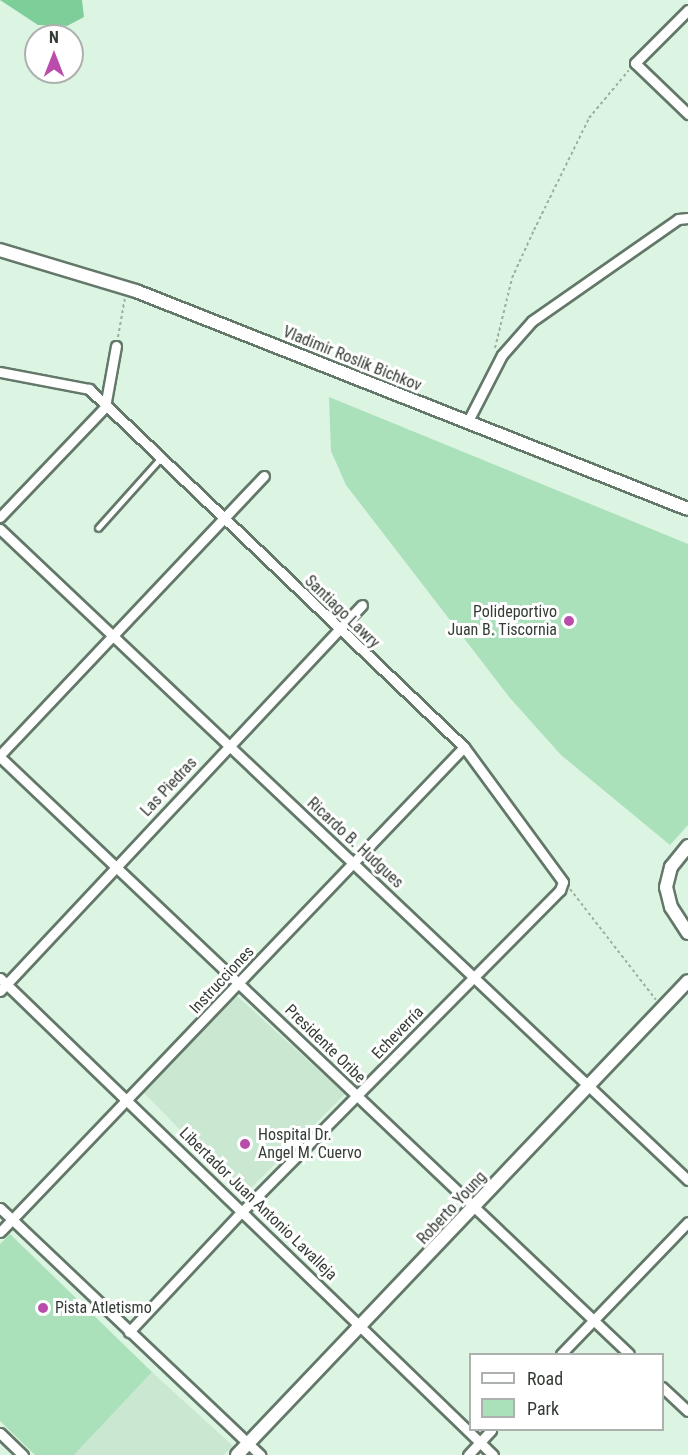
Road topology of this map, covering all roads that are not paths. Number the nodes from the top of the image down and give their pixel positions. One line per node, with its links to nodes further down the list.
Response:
1 (688, 10): 2 (street)
2 (688, 114)
3 (688, 218): 8 (street)
4 (0, 250): 8 (street, Vladimir Roslik Bichkov)
5 (116, 346): 7 (street)
6 (0, 372): 7 (street, Santiago Lawry)
7 (105, 407): 9 (street, Santiago Lawry); 12 (street)
8 (467, 423): 11 (street, Vladimir Roslik Bichkov)
9 (160, 459): 13 (street, Santiago Lawry); 14 (lane)
10 (264, 476): 13 (street)
11 (688, 509)
12 (0, 517)
13 (223, 519): 17 (street, Santiago Lawry); 18 (street)
14 (98, 528)
15 (0, 529): 18 (street, Ricardo B. Hudgues)
16 (362, 605): 17 (street, Las Piedras)
17 (338, 630): 19 (street, Las Piedras); 20 (street, Santiago Lawry)
18 (113, 635): 19 (street, Ricardo B. Hudgues); 21 (street)
19 (229, 746): 23 (street, Ricardo B. Hudgues); 24 (street, Las Piedras)
20 (464, 747): 23 (street, Instrucciones); 25 (street, Santiago Lawry)
21 (0, 756): 24 (street, Presidente Oribe)
22 (688, 846): 26 (street)
23 (354, 861): 27 (street, Ricardo B. Hudgues); 29 (street, Instrucciones)
24 (115, 867): 29 (street, Presidente Oribe); 30 (street, Las Piedras)
25 (562, 884): 27 (street, Echeverría)
26 (688, 933)
27 (473, 977): 31 (street, Ricardo B. Hudgues); 32 (street, Echeverría)
28 (688, 981): 31 (street, Roberto Young)
29 (239, 983): 32 (street, Presidente Oribe); 33 (street, Instrucciones)
30 (2, 984): 33 (street, Libertador Juan Antonio Lavalleja)
31 (590, 1086): 34 (street, Ricardo B. Hudgues); 36 (street, Roberto Young)
32 (358, 1096): 36 (street, Presidente Oribe); 37 (street, Echeverría)
33 (129, 1100): 37 (street, Libertador Juan Antonio Lavalleja); 38 (street, Instrucciones)
34 (688, 1180)
35 (0, 1208): 38 (street)
36 (475, 1208): 41 (street, Presidente Oribe); 42 (street, Roberto Young)
37 (243, 1210): 42 (street, Libertador Juan Antonio Lavalleja); 43 (street, Echeverría)
38 (12, 1220): 40 (street, Instrucciones); 43 (street)
39 (688, 1222): 41 (street)
40 (0, 1232)
41 (593, 1320): 44 (street); 45 (street, Presidente Oribe)
42 (362, 1327): 50 (street, Libertador Juan Antonio Lavalleja); 51 (street, Roberto Young)
43 (129, 1332): 51 (street)
44 (562, 1353)
45 (628, 1353)
46 (664, 1388): 47 (street)
47 (688, 1411)
48 (490, 1431): 50 (street)
49 (0, 1433): 52 (street)
50 (479, 1442): 56 (street); 57 (street, Libertador Juan Antonio Lavalleja)
51 (248, 1444): 54 (street, Roberto Young); 55 (street)
52 (12, 1451): 53 (street)
53 (23, 1455)
54 (237, 1455)
55 (260, 1455)
56 (468, 1455)
57 (493, 1455)

